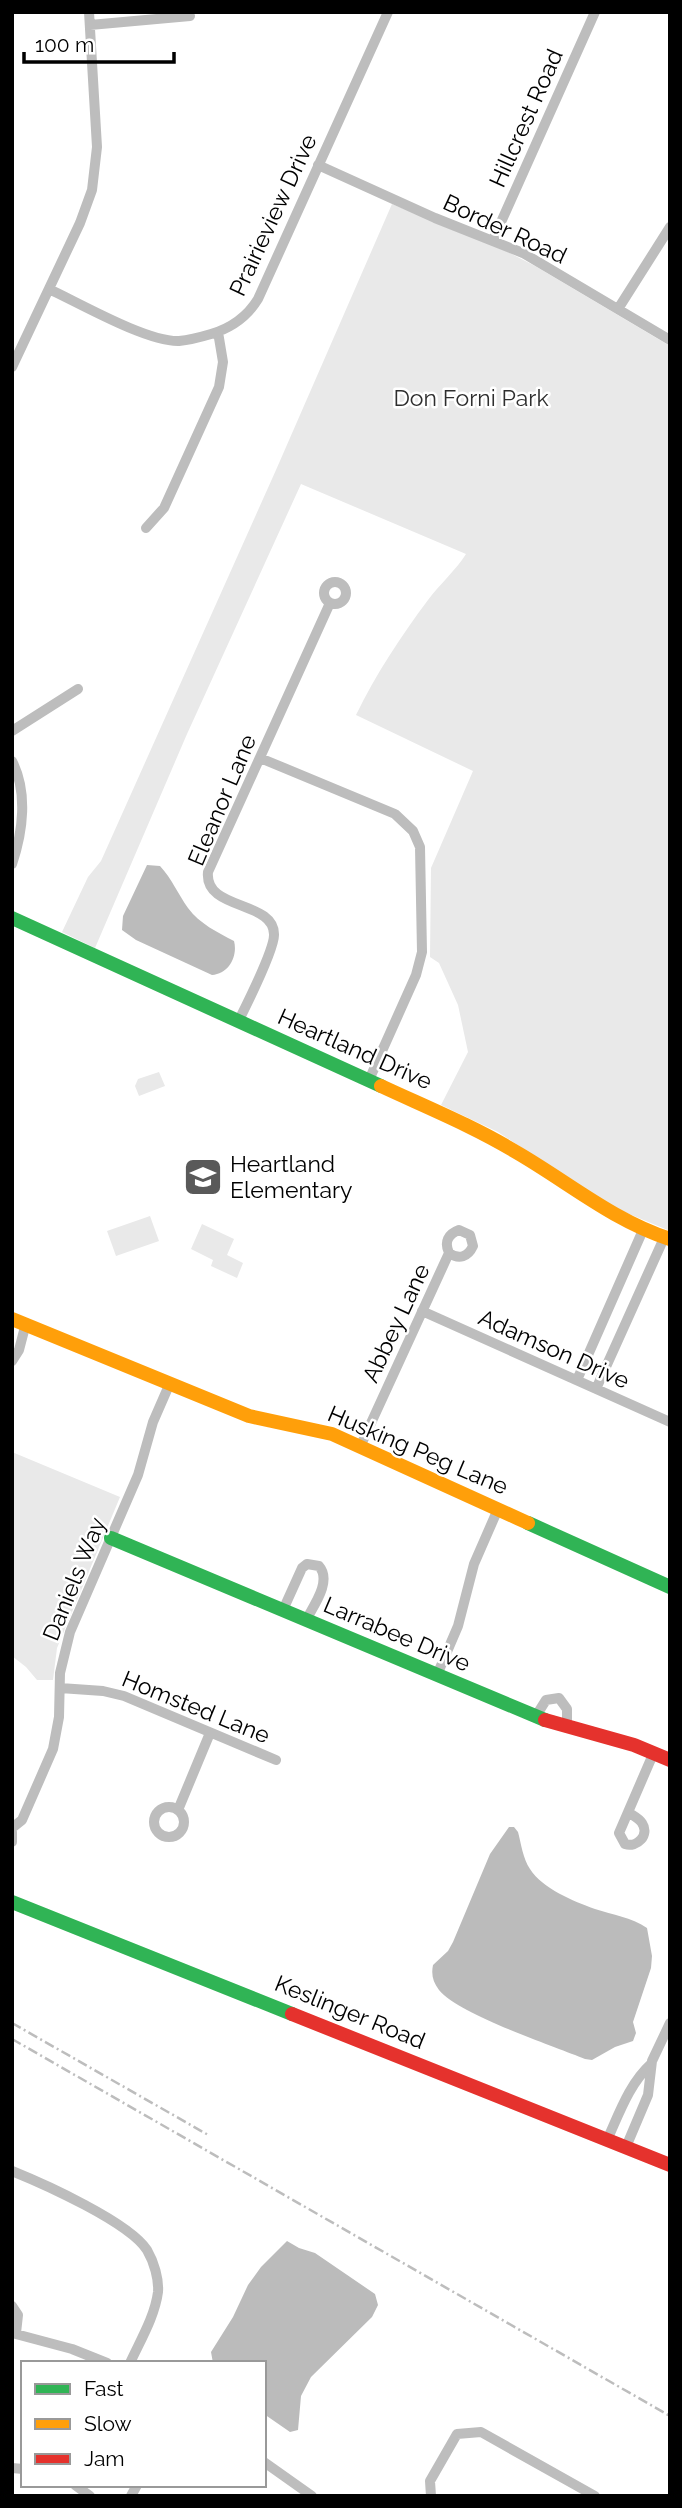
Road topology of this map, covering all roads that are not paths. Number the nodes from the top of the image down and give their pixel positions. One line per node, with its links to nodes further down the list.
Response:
1 (89, 12): 5 (street)
2 (388, 12): 6 (street, Prairieview Drive)
3 (595, 12): 8 (street, Hillcrest Road)
4 (190, 16): 5 (street)
5 (90, 25): 9 (street)
6 (318, 165): 8 (street, Border Road); 11 (street, Prairieview Drive)
7 (670, 227): 10 (street)
8 (493, 240): 10 (street, Border Road)
9 (49, 289): 11 (street, Prairieview Drive); 13 (street)
10 (618, 309): 12 (street, Border Road)
11 (218, 332): 14 (street)
12 (670, 340)
13 (12, 368)
14 (146, 528)
15 (330, 603): 18 (street, Eleanor Lane)
16 (78, 689): 17 (street)
17 (12, 731)
18 (260, 758): 22 (street, Eleanor Lane); 23 (street)
19 (12, 761): 20 (street)
20 (12, 864)
21 (12, 918): 22 (street, Heartland Drive)
22 (238, 1022): 23 (street, Heartland Drive)
23 (369, 1080): 24 (street, Heartland Drive)
24 (643, 1230): 25 (street, Heartland Drive); 30 (street)
25 (667, 1239): 32 (street)
26 (449, 1253): 27 (street, Abbey Lane)
27 (422, 1311): 30 (street, Adamson Drive); 34 (street, Abbey Lane)
28 (19, 1321): 29 (street, Husking Peg Lane); 31 (street, Husking Peg Lane)
29 (12, 1361)
30 (577, 1380): 32 (street, Adamson Drive)
31 (170, 1383): 34 (street, Husking Peg Lane); 36 (street, Daniels Way)
32 (596, 1389): 33 (street, Adamson Drive)
33 (670, 1422)
34 (360, 1447): 35 (street, Husking Peg Lane)
35 (498, 1509): 37 (street, Husking Peg Lane); 40 (street)
36 (111, 1538): 38 (street, Larrabee Drive); 41 (street, Daniels Way)
37 (670, 1587)
38 (282, 1610): 39 (street, Larrabee Drive); 39 (street)
39 (306, 1620): 40 (street, Larrabee Drive)
40 (437, 1675): 42 (street, Larrabee Drive)
41 (60, 1688): 44 (street, Homsted Lane); 50 (street, Daniels Way)
42 (536, 1716): 43 (street, Larrabee Drive); 43 (street)
43 (567, 1728): 45 (street, Larrabee Drive)
44 (210, 1733): 46 (street, Homsted Lane); 48 (street)
45 (654, 1752): 47 (street, Larrabee Drive); 49 (street)
46 (276, 1760)
47 (670, 1760)
48 (178, 1811)
49 (628, 1812)
50 (12, 1830): 51 (street, Daniels Way)
51 (12, 1842)
52 (12, 1902): 55 (street, Keslinger Road)
53 (670, 2023): 54 (street)
54 (652, 2063): 55 (street); 56 (street)
55 (607, 2140): 56 (street, Keslinger Road)
56 (626, 2147): 57 (street, Keslinger Road)
57 (670, 2165)
58 (12, 2171): 62 (street)
59 (12, 2306): 60 (street)
60 (14, 2333): 61 (street)
61 (102, 2361)
62 (131, 2361)
63 (266, 2463): 64 (street)
64 (312, 2496)
65 (431, 2496): 66 (street)
66 (595, 2496)

